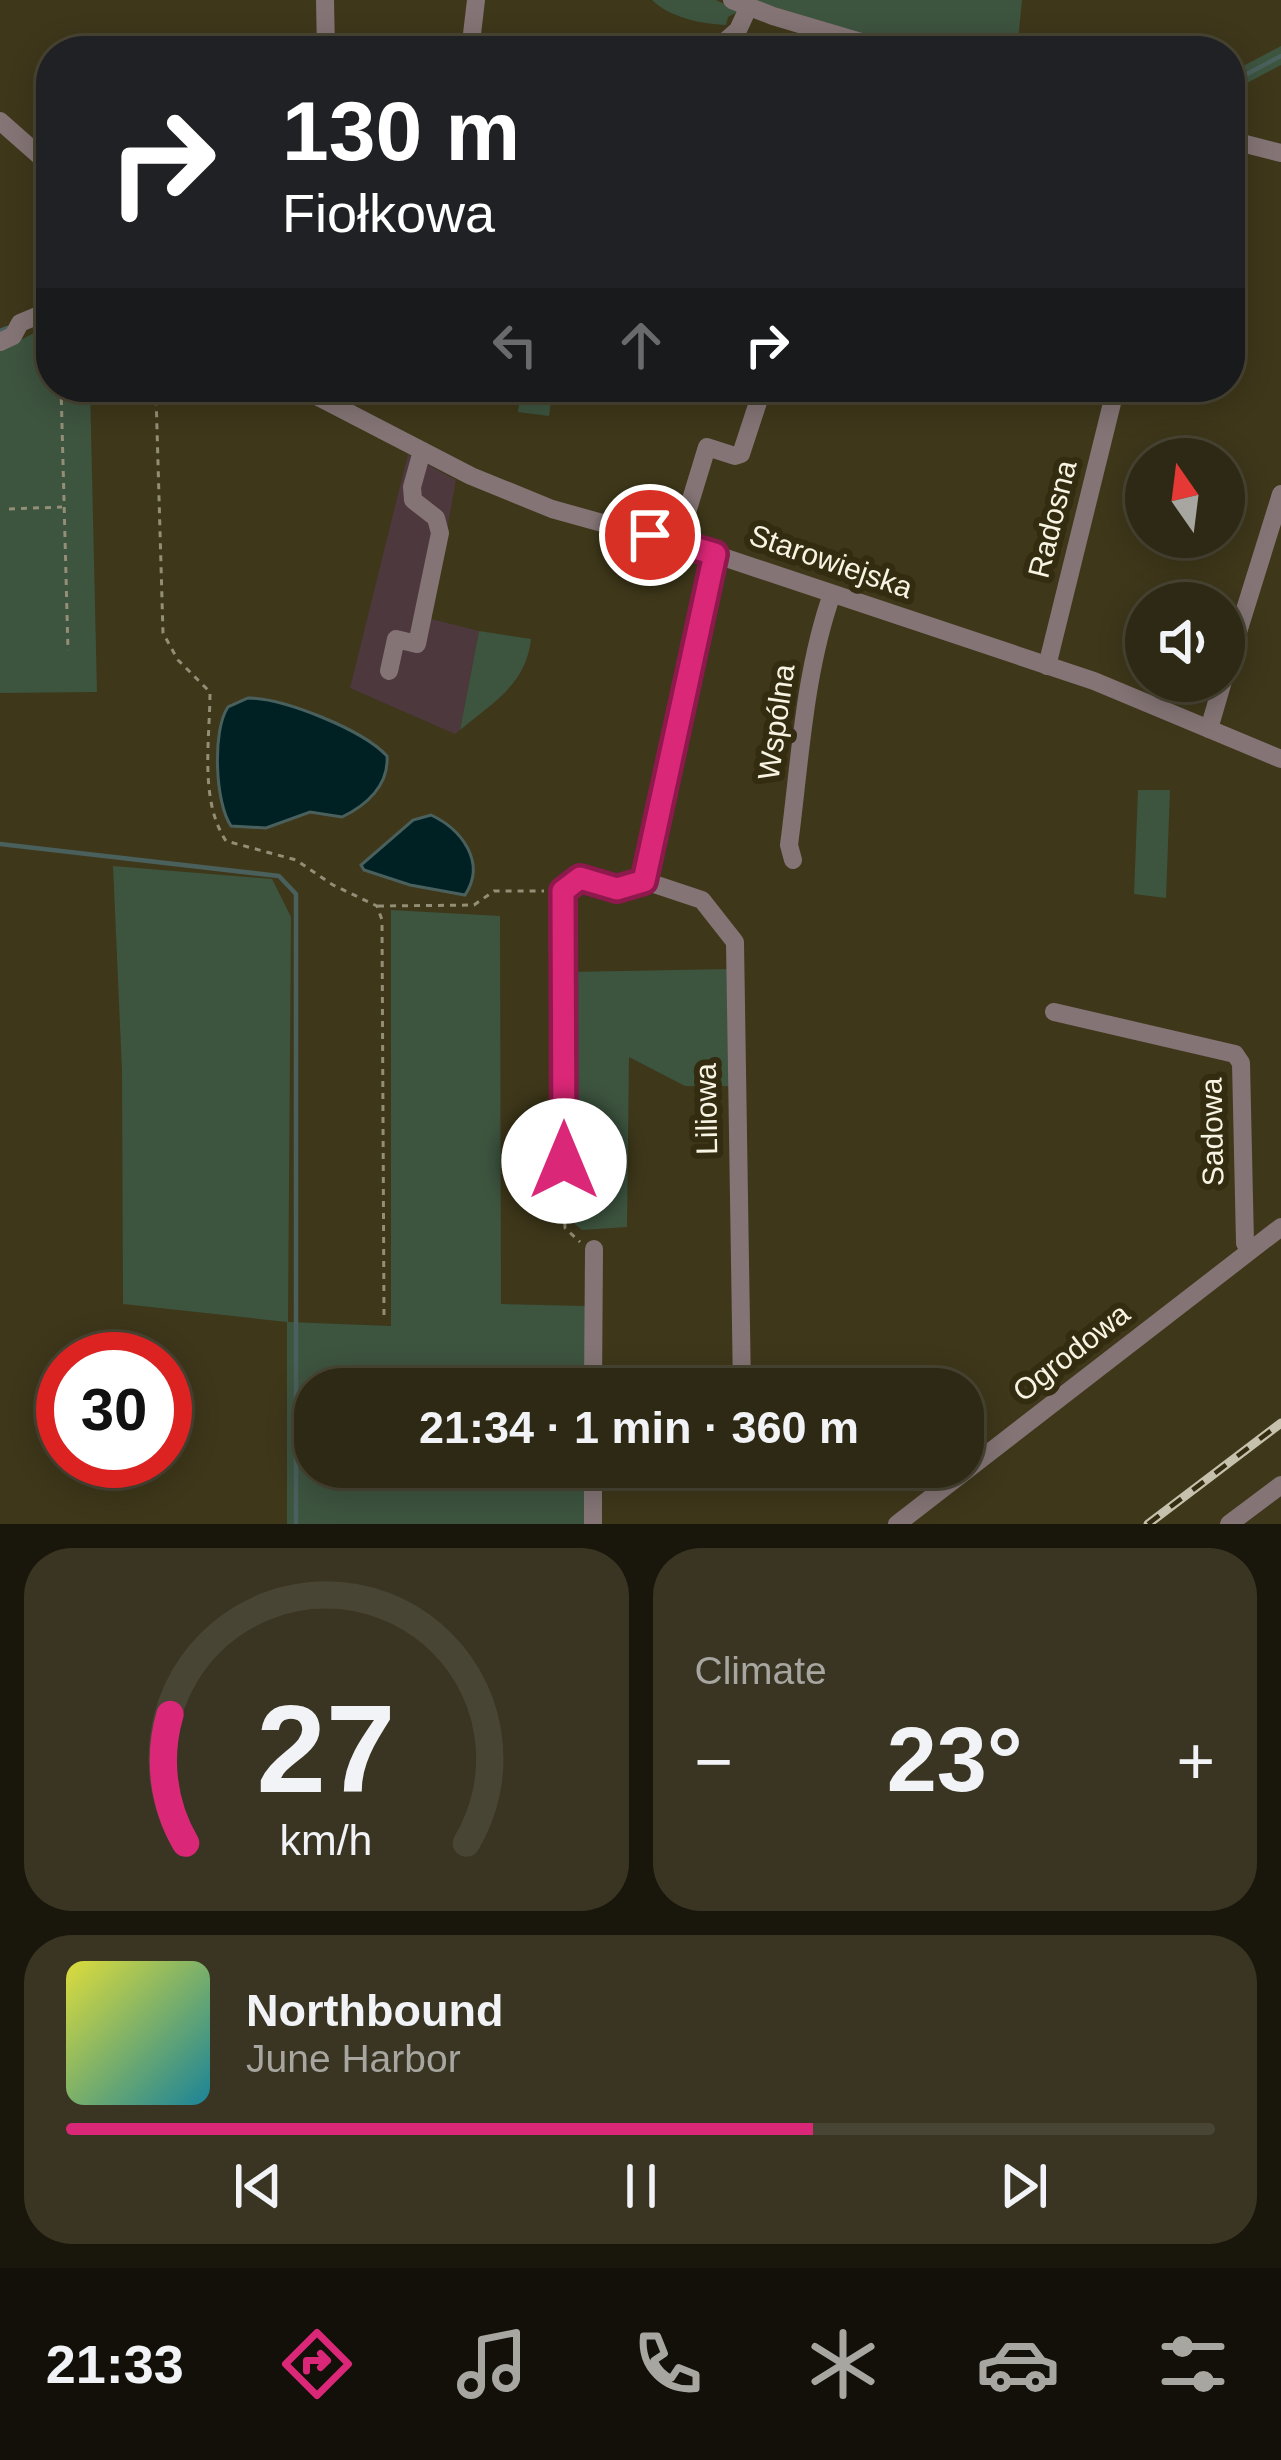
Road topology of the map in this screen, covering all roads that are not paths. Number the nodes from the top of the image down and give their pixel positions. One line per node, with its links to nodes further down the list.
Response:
1 (325, 0): 4 (street)
2 (476, 0): 5 (street)
3 (741, 3): 6 (street); 7 (street)
4 (326, 36)
5 (472, 36)
6 (731, 36)
7 (844, 36)
8 (0, 121): 10 (street)
9 (1245, 144): 11 (street)
10 (36, 153)
11 (1281, 153)
12 (36, 316): 13 (street)
13 (0, 341)
14 (330, 402): 17 (street, Starowiejska)
15 (758, 402): 19 (street)
16 (1112, 402): 23 (street, Radosna)
17 (422, 451): 19 (street, Starowiejska); 24 (street)
18 (1281, 494): 22 (street)
19 (678, 542): 20 (street, Starowiejska)
20 (715, 554): 21 (street, Starowiejska); 29 (street)
21 (832, 594): 23 (street, Starowiejska); 28 (street, Wspólna)
22 (1245, 609)
23 (1047, 665): 26 (street, Starowiejska)
24 (388, 671)
25 (1217, 702): 26 (street)
26 (1209, 729): 27 (street, Starowiejska)
27 (1281, 759)
28 (793, 860)
29 (644, 881): 31 (street, Liliowa); 36 (street, Liliowa)
30 (1054, 1012): 34 (street, Sadowa)
31 (564, 1161)
32 (1281, 1227): 34 (street, Ogrodowa)
33 (594, 1249): 35 (street)
34 (1250, 1250): 40 (street, Ogrodowa)
35 (593, 1368)
36 (742, 1368)
37 (1281, 1485): 41 (street)
38 (593, 1488): 39 (street)
39 (593, 1524)
40 (897, 1524)
41 (1228, 1524)

